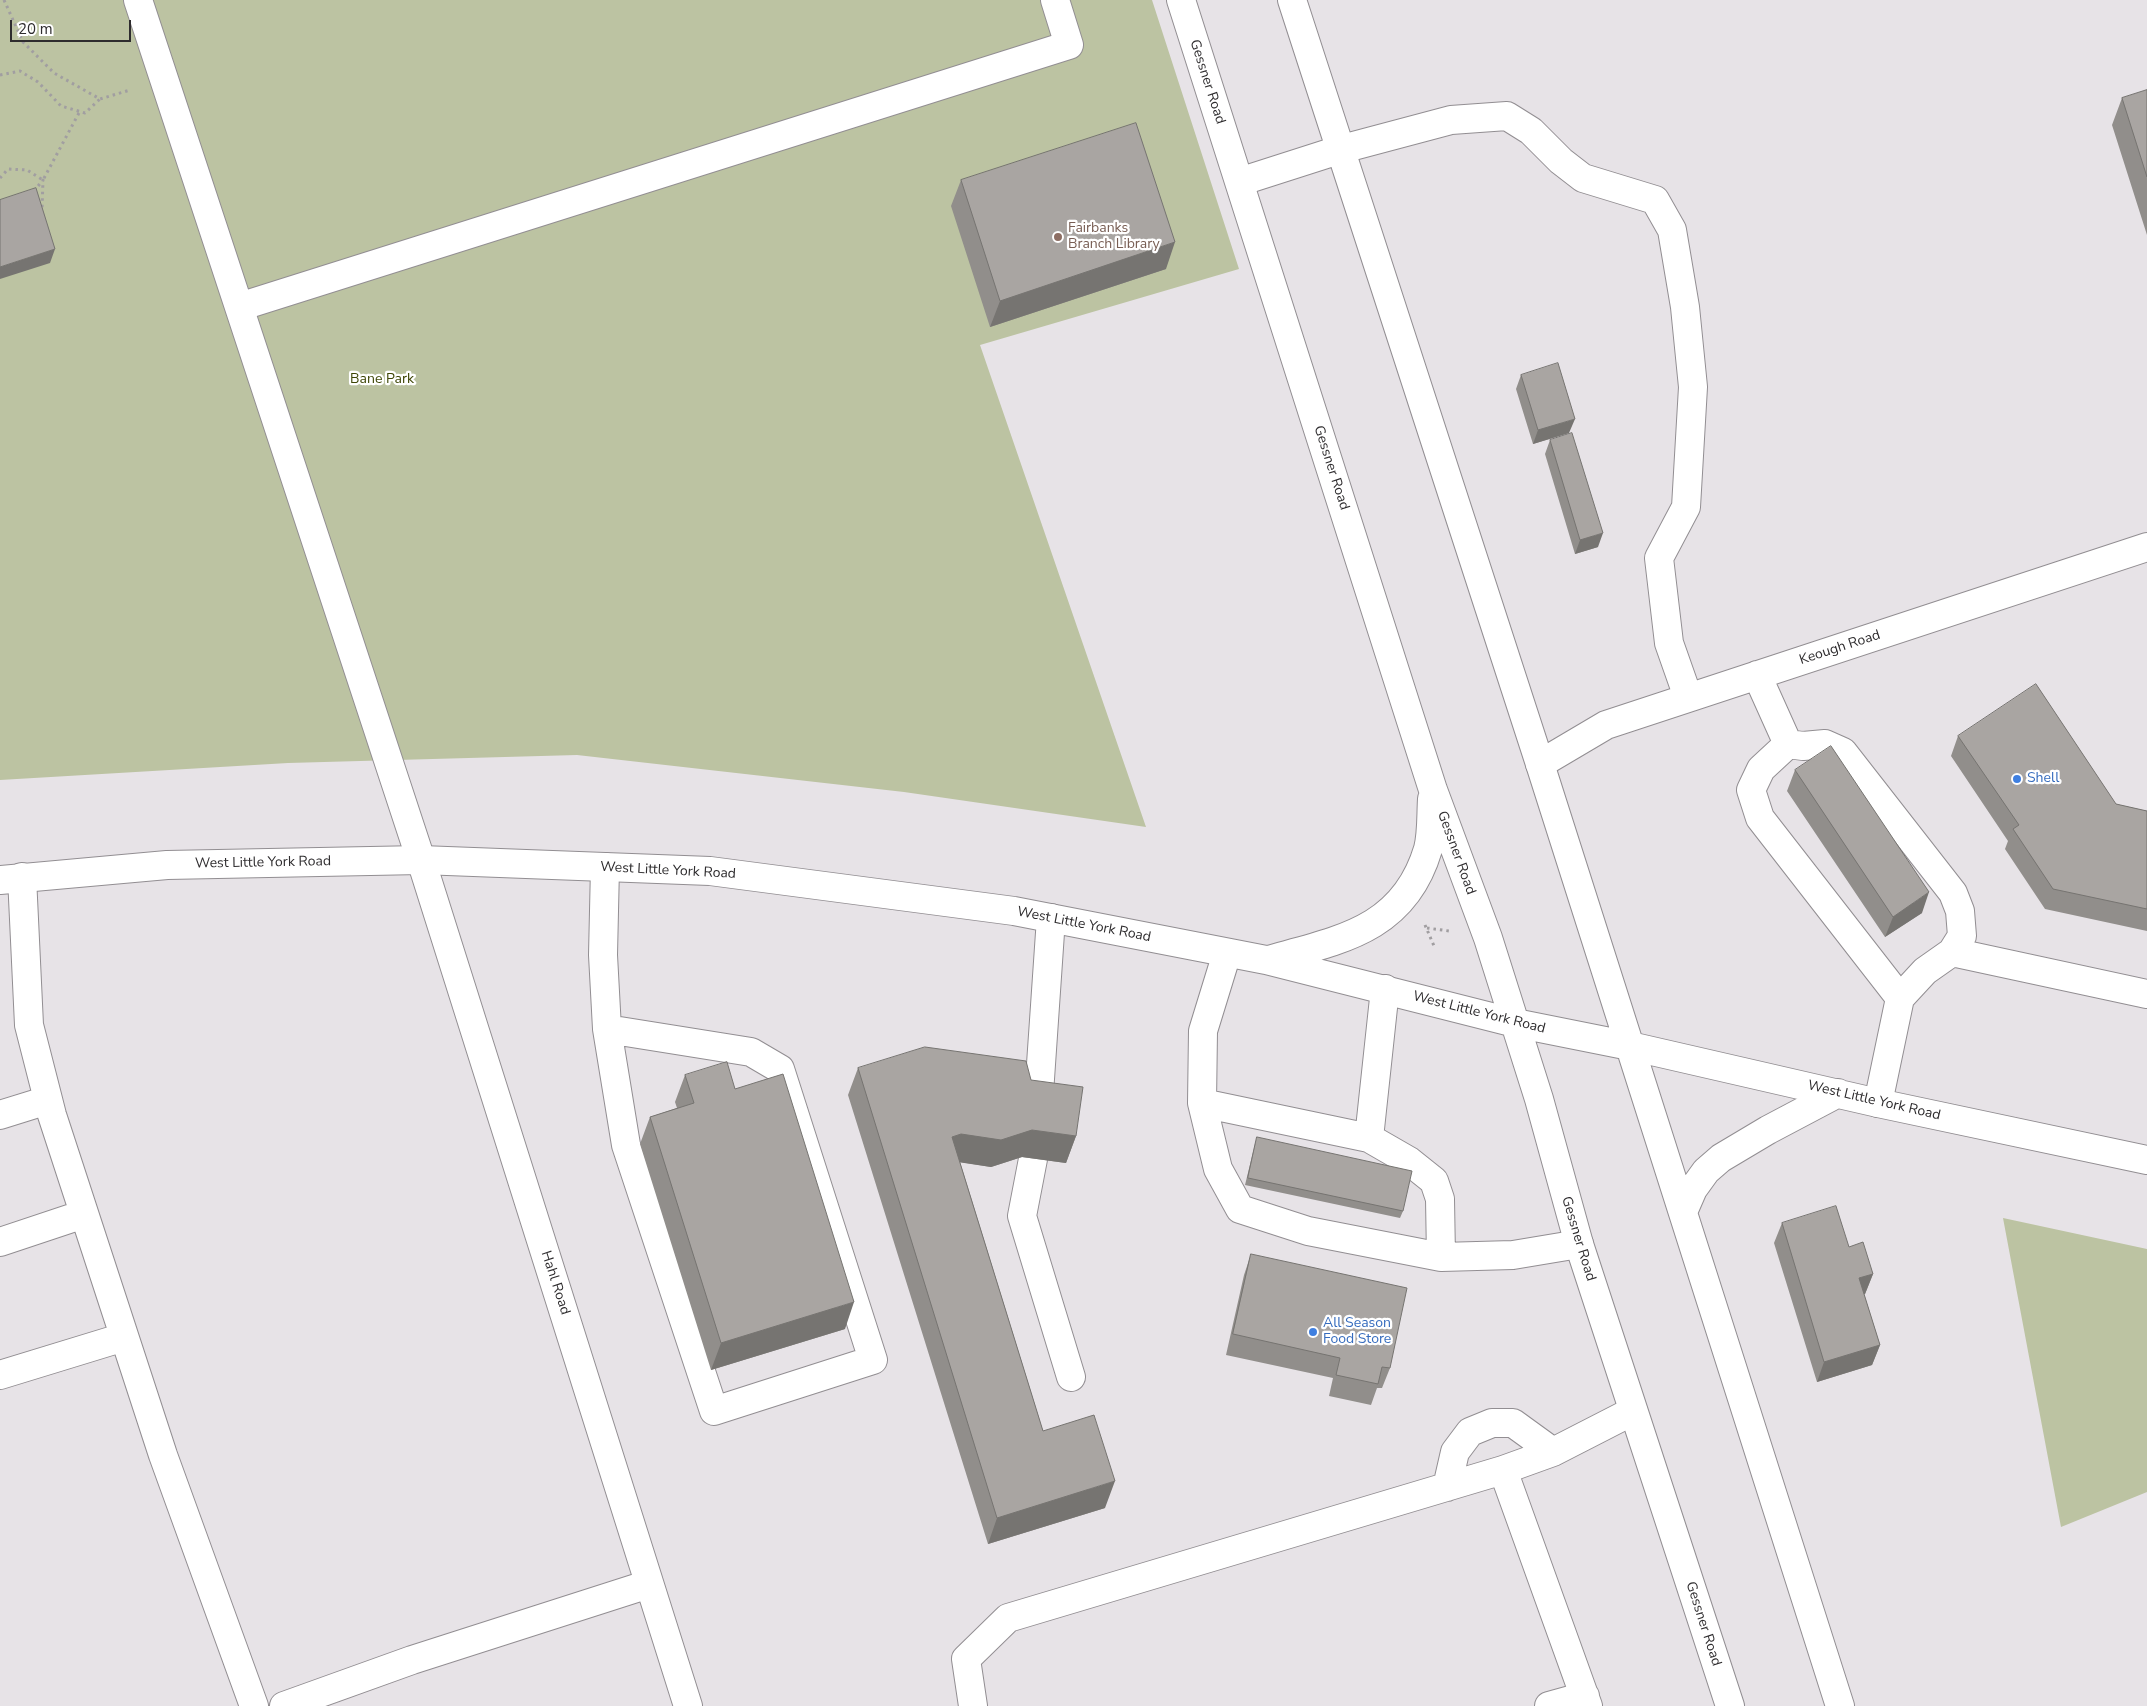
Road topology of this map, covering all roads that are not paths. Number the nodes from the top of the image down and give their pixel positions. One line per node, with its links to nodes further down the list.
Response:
1 (138, 0): 7 (main road, Hahl Road)
2 (1056, 0): 7 (main road)
3 (1181, 0): 6 (main road, Gessner Road)
4 (1292, 0): 5 (main road)
5 (1342, 149): 6 (main road); 10 (main road); 12 (main road)
6 (1239, 182): 13 (main road, Gessner Road)
7 (239, 307): 14 (main road, Hahl Road)
8 (2147, 547): 9 (main road, Keough Road)
9 (1757, 675): 10 (main road, Keough Road); 11 (main road)
10 (1688, 697): 12 (main road, Keough Road)
11 (1788, 744): 18 (main road); 23 (main road)
12 (1540, 764): 26 (main road)
13 (1433, 790): 20 (main road); 24 (main road, Gessner Road)
14 (422, 860): 15 (main road, West Little York Road); 16 (main road, West Little York Road); 48 (main road, Hahl Road)
15 (605, 867): 17 (main road, West Little York Road); 25 (main road)
16 (11, 879): 28 (main road)
17 (1051, 918): 19 (main road, West Little York Road); 31 (main road)
18 (1952, 952): 22 (main road); 23 (main road)
19 (1227, 953): 20 (main road, West Little York Road); 29 (main road)
20 (1266, 960): 21 (main road, West Little York Road)
21 (1385, 989): 24 (main road, West Little York Road); 33 (main road)
22 (2147, 994)
23 (1900, 998): 30 (main road)
24 (1515, 1023): 26 (main road, West Little York Road); 39 (main road, Gessner Road)
25 (606, 1029): 25 (main road)
26 (1630, 1046): 27 (main road, West Little York Road); 36 (main road)
27 (1838, 1093): 30 (main road, West Little York Road); 36 (main road)
28 (48, 1100): 32 (main road); 37 (main road)
29 (1202, 1103): 33 (main road); 40 (main road)
30 (1878, 1103): 35 (main road, West Little York Road)
31 (1038, 1108)
32 (0, 1115)
33 (1369, 1138): 40 (main road)
34 (1033, 1158): 43 (main road)
35 (2147, 1160)
36 (1683, 1212): 56 (main road)
37 (84, 1214): 38 (main road); 41 (main road)
38 (0, 1242)
39 (1578, 1244): 40 (main road); 44 (main road, Gessner Road)
40 (1441, 1257)
41 (124, 1336): 42 (main road); 50 (main road)
42 (0, 1375)
43 (1071, 1377)
44 (1633, 1412): 45 (main road); 55 (main road, Gessner Road)
45 (1553, 1452): 46 (main road); 47 (main road)
46 (1503, 1470): 47 (main road); 49 (main road)
47 (1448, 1487): 53 (main road)
48 (649, 1584): 51 (main road); 52 (main road, Hahl Road)
49 (1587, 1701): 54 (main road)
50 (254, 1706)
51 (284, 1706)
52 (688, 1706)
53 (973, 1706)
54 (1549, 1706)
55 (1730, 1706)
56 (1840, 1706)

